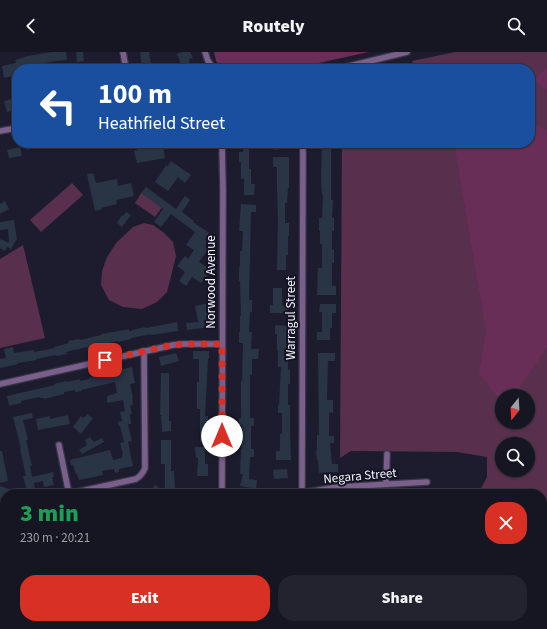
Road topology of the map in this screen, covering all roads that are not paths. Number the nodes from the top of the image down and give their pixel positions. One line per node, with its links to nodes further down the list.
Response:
1 (123, 52): 5 (street)
2 (205, 52): 4 (street)
3 (407, 52): 7 (street)
4 (208, 61): 6 (street)
5 (125, 64)
6 (210, 64)
7 (358, 64)
8 (12, 129): 9 (street)
9 (0, 131)
10 (222, 148): 12 (street, Norwood Avenue)
11 (303, 148): 22 (street, Warragul Street)
12 (222, 344): 13 (street); 21 (street, Norwood Avenue)
13 (144, 351): 14 (street); 20 (street)
14 (0, 384)
15 (59, 445): 19 (street)
16 (387, 454): 18 (street)
17 (427, 482): 18 (street, Negara Street)
18 (386, 484): 23 (street, Negara Street)
19 (68, 489)
20 (91, 489)
21 (222, 489)
22 (302, 489)
23 (326, 489)

